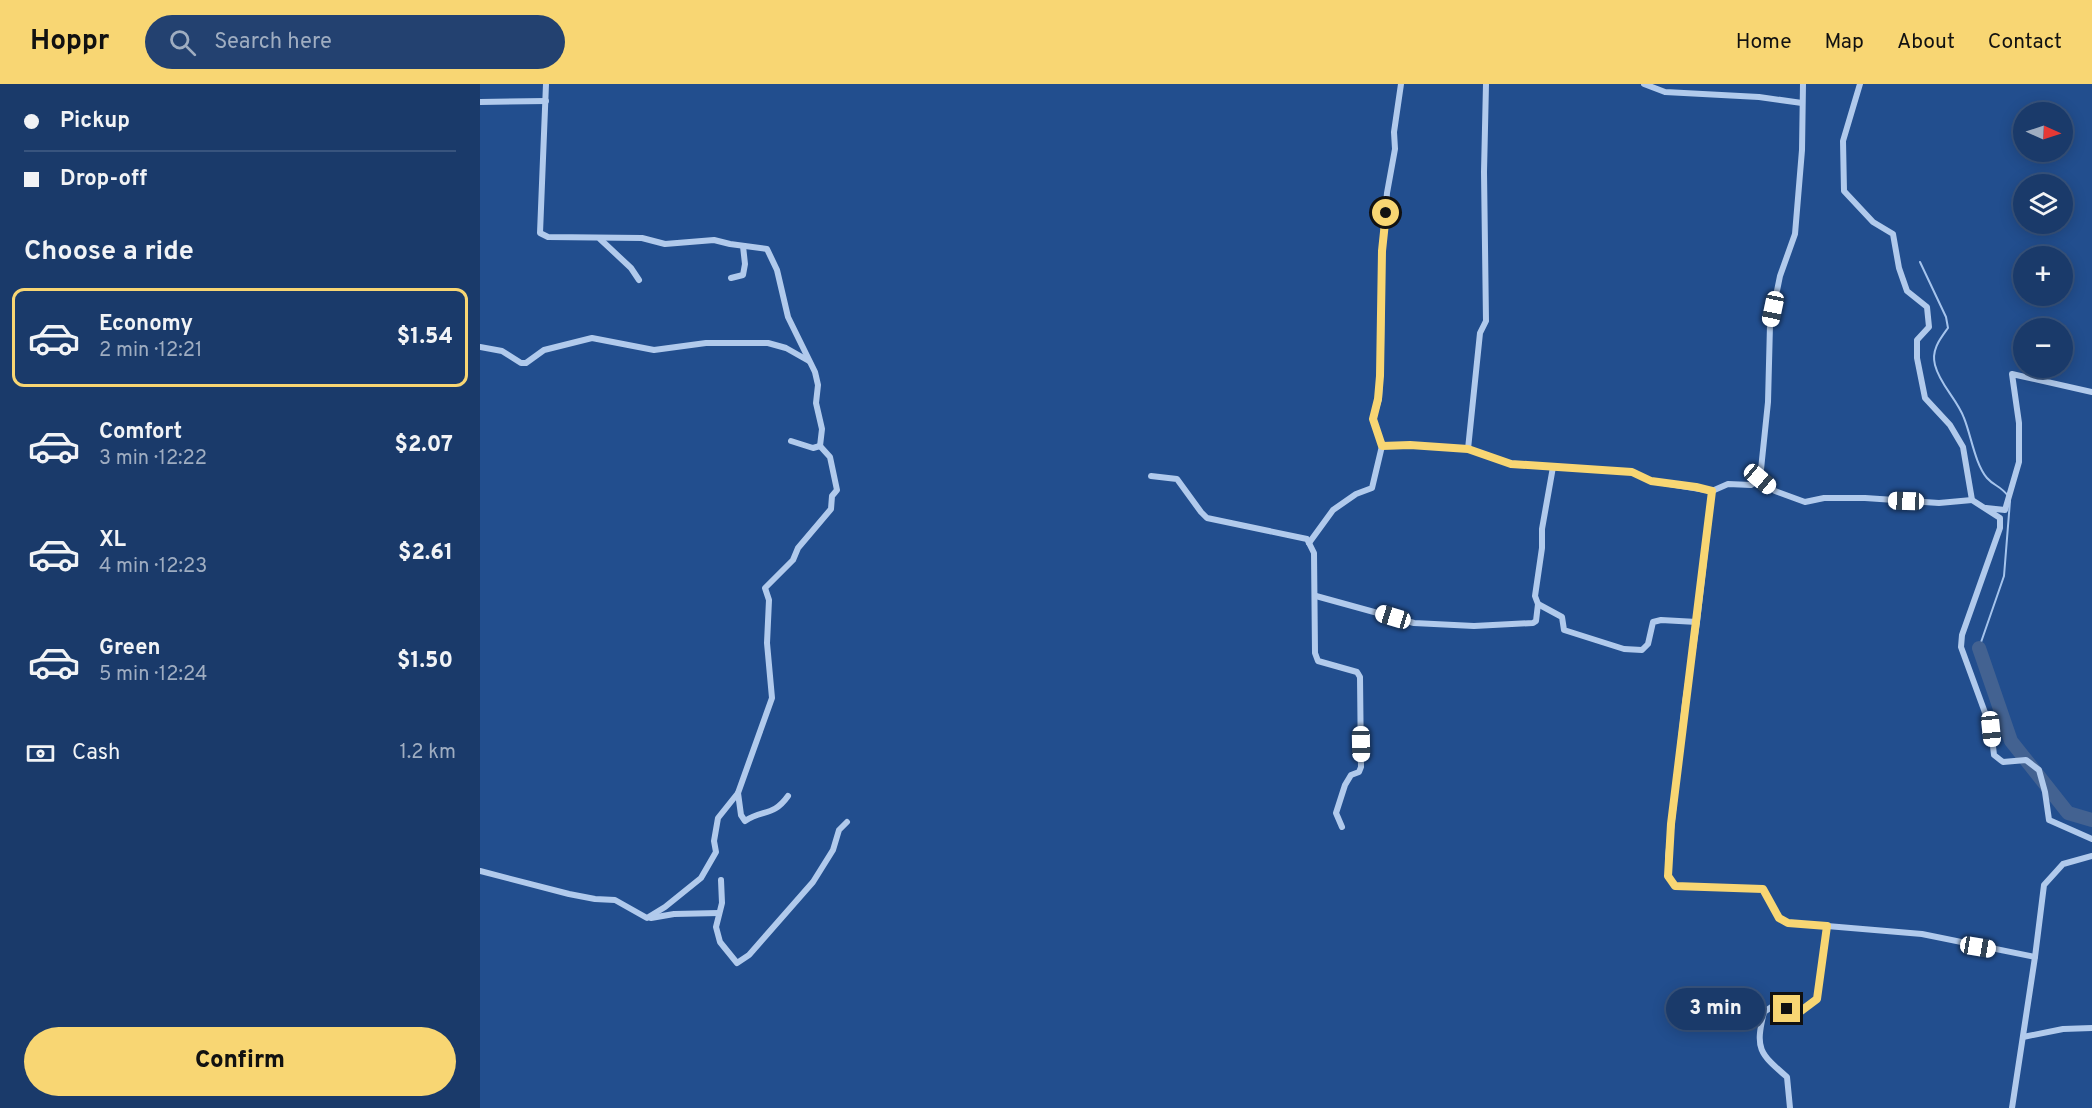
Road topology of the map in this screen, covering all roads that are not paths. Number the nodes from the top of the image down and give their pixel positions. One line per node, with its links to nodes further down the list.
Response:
1 (546, 84): 7 (street)
2 (1401, 84): 19 (street)
3 (1486, 84): 20 (street)
4 (1644, 84): 9 (street)
5 (1803, 84): 9 (street)
6 (1860, 84): 25 (street)
7 (546, 101): 8 (street); 10 (street)
8 (480, 102)
9 (1802, 103): 23 (street)
10 (600, 239): 11 (street); 13 (street)
11 (743, 246): 12 (street); 15 (street)
12 (731, 278)
13 (639, 280)
14 (480, 347): 15 (street)
15 (810, 361): 18 (street)
16 (2092, 392): 26 (street)
17 (791, 441): 18 (street)
18 (820, 446): 31 (street)
19 (1382, 446): 20 (street); 27 (street)
20 (1468, 449): 21 (street)
21 (1553, 467): 24 (street); 29 (street)
22 (1151, 476): 27 (street)
23 (1760, 479): 24 (street); 25 (street)
24 (1712, 491): 30 (street)
25 (1972, 500): 26 (street)
26 (1985, 508): 35 (street)
27 (1309, 543): 28 (street)
28 (1316, 596): 29 (street); 34 (street)
29 (1538, 604): 30 (street)
30 (1697, 622): 41 (street)
31 (738, 793): 32 (street); 40 (street)
32 (788, 796)
33 (847, 822): 39 (street)
34 (1342, 827)
35 (2092, 838)
36 (2092, 856): 42 (street)
37 (480, 871): 40 (street)
38 (721, 880): 39 (street)
39 (719, 914): 40 (street)
40 (647, 918)
41 (1827, 926): 42 (street); 45 (street)
42 (2035, 957): 44 (street)
43 (2092, 1028): 44 (street)
44 (2023, 1037): 46 (street)
45 (1790, 1108)
46 (2012, 1108)

